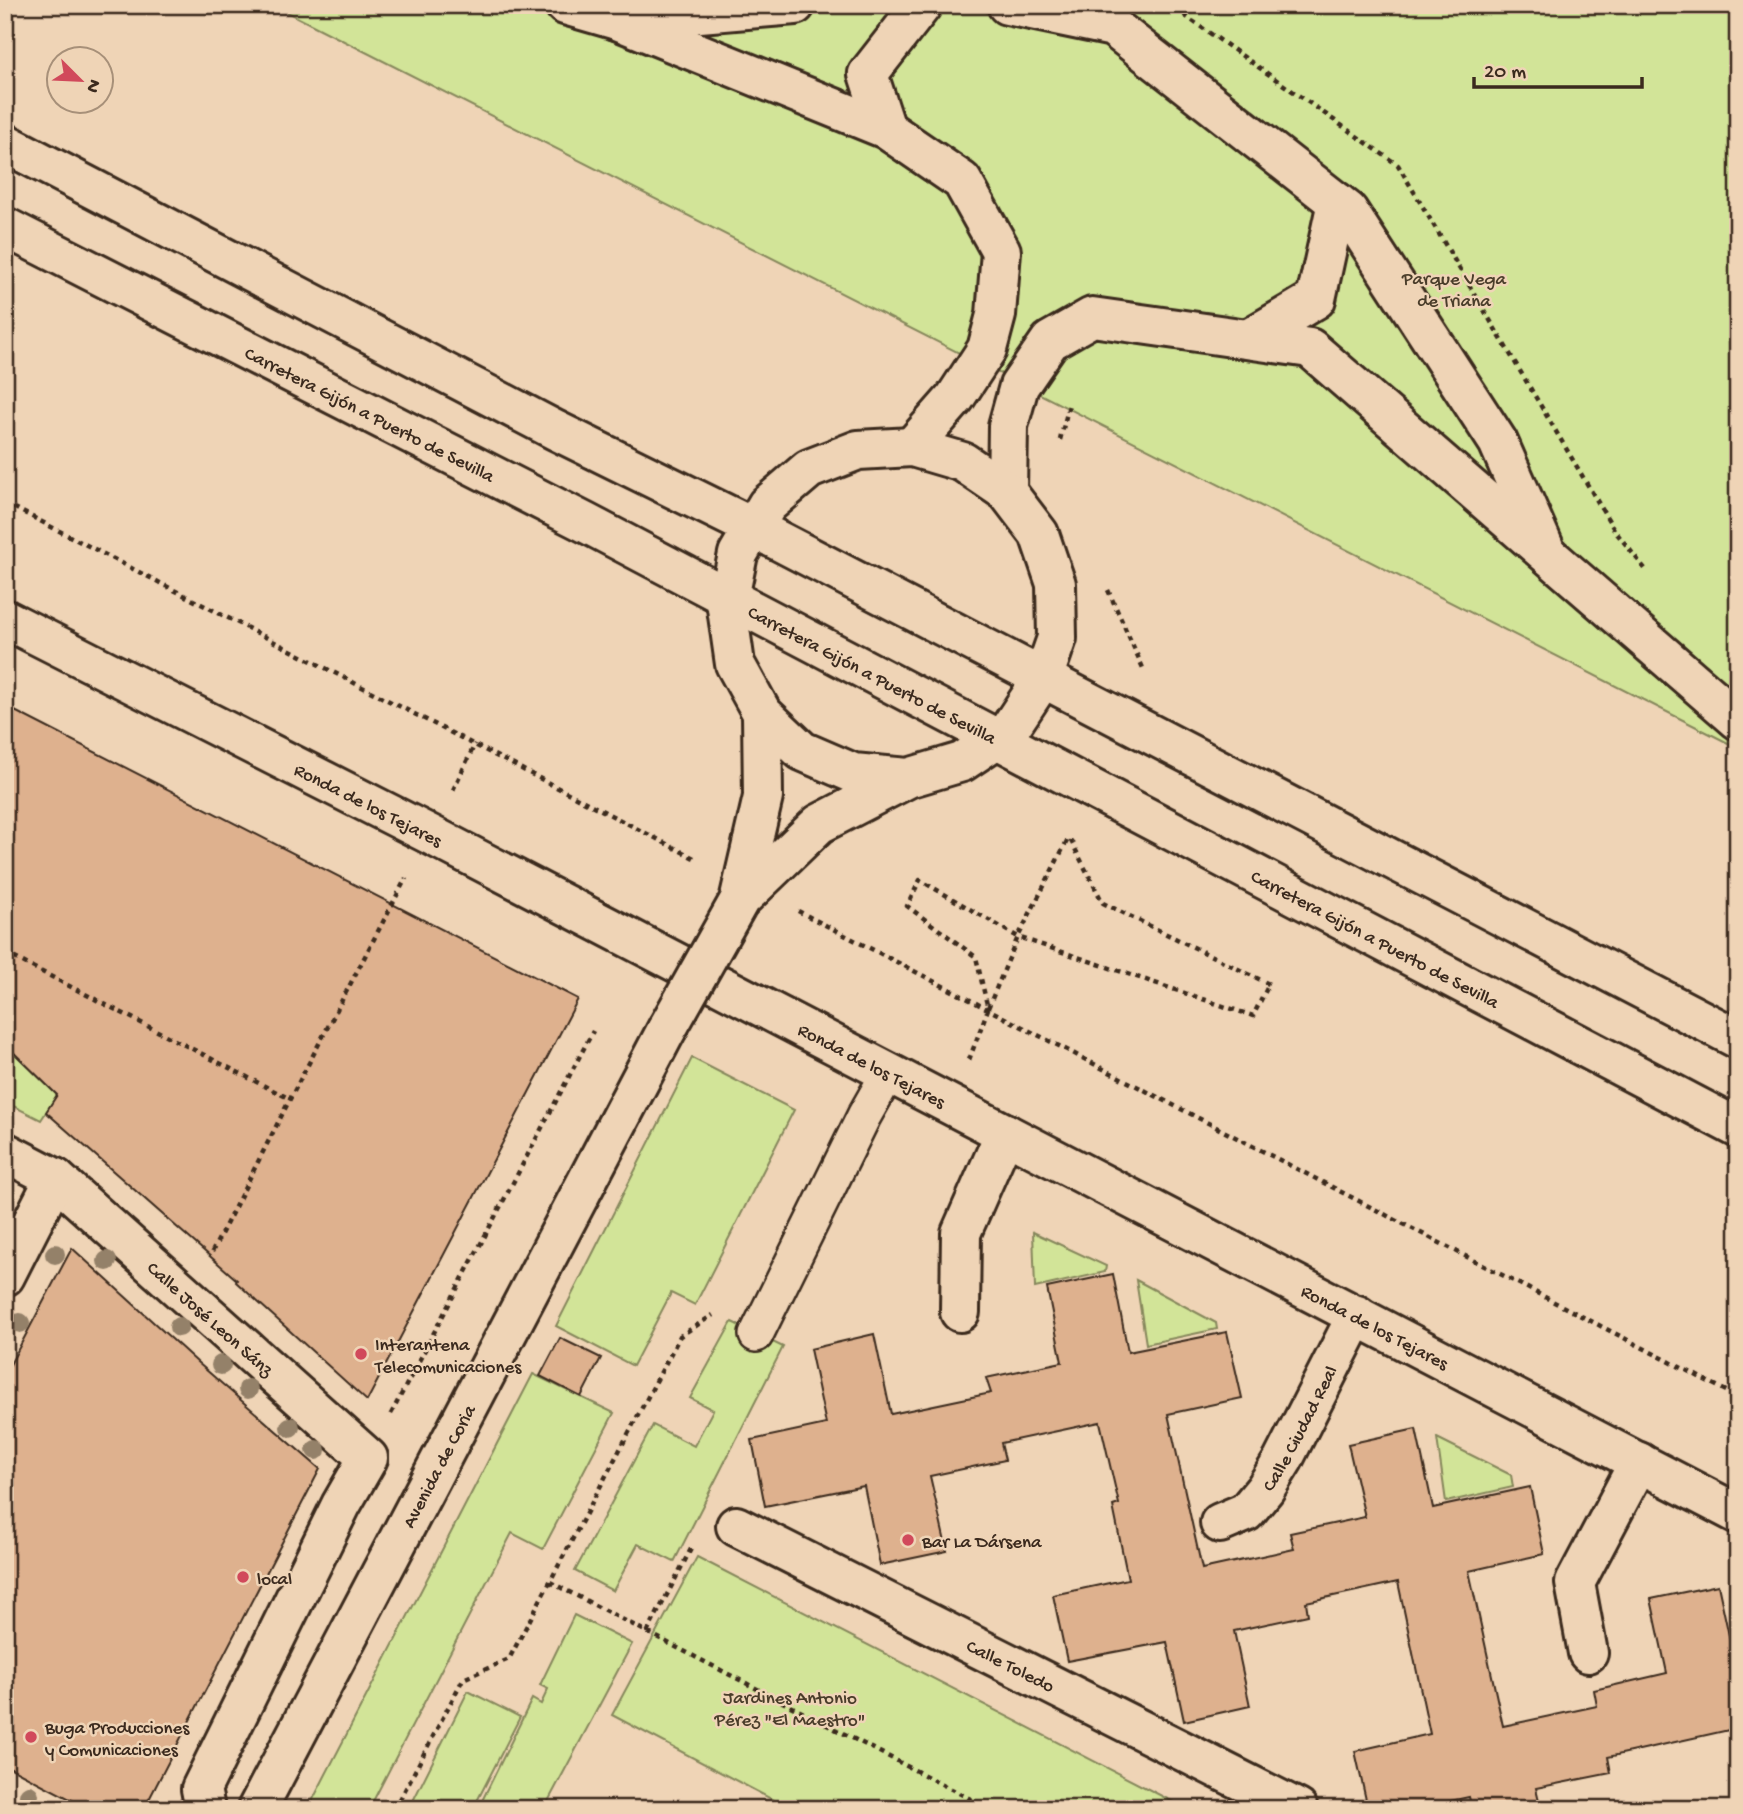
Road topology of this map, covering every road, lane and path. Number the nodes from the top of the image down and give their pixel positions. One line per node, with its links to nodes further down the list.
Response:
1 (565, 5): 5 (main road)
2 (795, 5): 5 (main road)
3 (922, 5): 6 (main road)
4 (1007, 5): 8 (main road)
5 (617, 20): 6 (main road)
6 (886, 129): 13 (main road)
7 (5, 143): 16 (main road)
8 (1336, 202): 10 (main road); 17 (main road)
9 (5, 227): 19 (main road, Carretera Gijón a Puerto de Sevilla)
10 (1248, 339): 11 (main road); 17 (main road)
11 (1050, 341): 12 (path); 14 (main road)
12 (1059, 443)
13 (912, 447): 14 (main road); 16 (main road)
14 (1007, 492): 22 (main road)
15 (5, 503): 28 (path)
16 (754, 528): 19 (main road); 22 (main road)
17 (1548, 556): 24 (main road)
18 (1103, 580): 21 (path)
19 (729, 599): 23 (main road); 25 (main road, Carretera Gijón a Puerto de Sevilla)
20 (5, 619): 27 (main road, Ronda de los Tejares)
21 (1143, 668)
22 (1043, 678): 25 (main road); 35 (main road)
23 (762, 713): 26 (main road); 29 (main road)
24 (1738, 720)
25 (997, 740): 26 (main road); 39 (main road, Carretera Gijón a Puerto de Sevilla)
26 (908, 778): 29 (main road)
27 (431, 835): 36 (main road, Ronda de los Tejares); 37 (path)
28 (702, 862)
29 (738, 901): 60 (main road, Avenida de Coria, bridge)
30 (796, 909): 33 (path)
31 (1018, 937): 31 (path); 33 (path); 33 (path)
32 (5, 953): 37 (path)
33 (988, 1009): 38 (path); 49 (path)
34 (593, 1031): 50 (path)
35 (1738, 1039)
36 (889, 1072): 38 (main road, Ronda de los Tejares); 48 (lane)
37 (290, 1098): 44 (path)
38 (952, 1105): 40 (main road, Ronda de los Tejares)
39 (1738, 1128)
40 (1005, 1133): 45 (main road); 47 (main road, Ronda de los Tejares)
41 (5, 1152): 42 (main road, Calle José Leon Sánz)
42 (55, 1178): 43 (main road); 44 (main road, Calle José Leon Sánz)
43 (5, 1276)
44 (188, 1296): 50 (main road, Calle José Leon Sánz)
45 (960, 1312)
46 (716, 1314): 55 (path)
47 (1357, 1315): 51 (main road, Ronda de los Tejares); 53 (main road, Calle Ciudad Real)
48 (756, 1335)
49 (1738, 1397)
50 (368, 1458): 59 (main road)
51 (1639, 1462): 52 (main road, Ronda de los Tejares); 57 (main road)
52 (1738, 1514)
53 (1220, 1523)
54 (736, 1526): 56 (path); 58 (main road, Calle Toledo)
55 (550, 1582): 56 (path); 61 (path)
56 (647, 1633): 62 (path)
57 (1588, 1653)
58 (1290, 1807)
59 (205, 1809)
60 (257, 1809)
61 (395, 1809)
62 (990, 1809)

